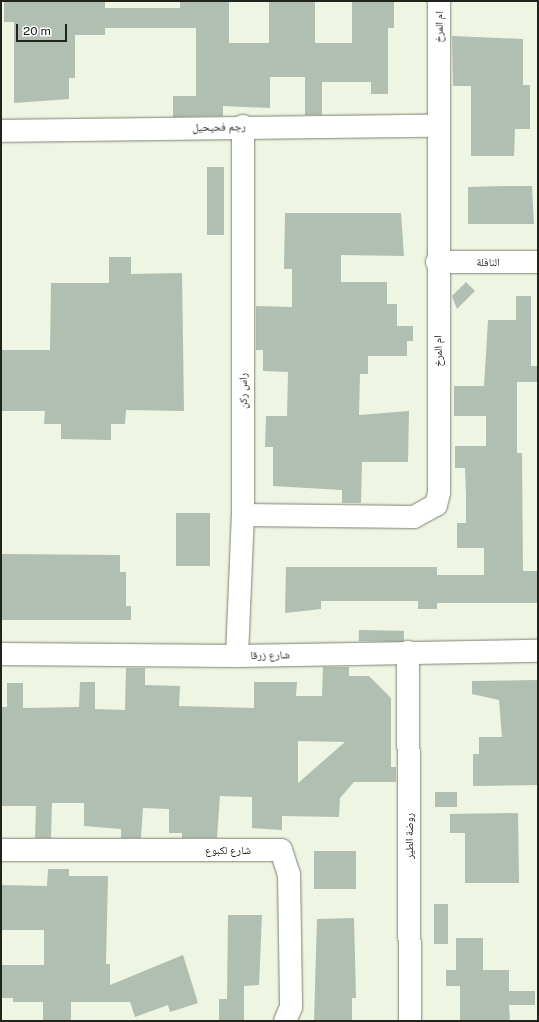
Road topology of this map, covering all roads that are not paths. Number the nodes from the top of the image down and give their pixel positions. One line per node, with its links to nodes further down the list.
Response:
1 (439, 1): 3 (street, ام المرخ)
2 (243, 126): 3 (street, رجم فحيحيل); 4 (street, رجم فحيحيل); 7 (street, راس ركن)
3 (438, 126): 5 (street, ام المرخ)
4 (1, 131)
5 (437, 262): 6 (street, النافلة); 7 (street, ام المرخ)
6 (538, 262)
7 (244, 515): 11 (street, راس ركن)
8 (408, 652): 9 (street, شارع زرقا); 11 (street, شارع زرقا); 14 (street, روضة الطير)
9 (538, 652)
10 (1, 654): 11 (street, شارع زرقا)
11 (237, 656)
12 (1, 850): 13 (street, شارع لكبوع)
13 (285, 1021)
14 (410, 1021)

